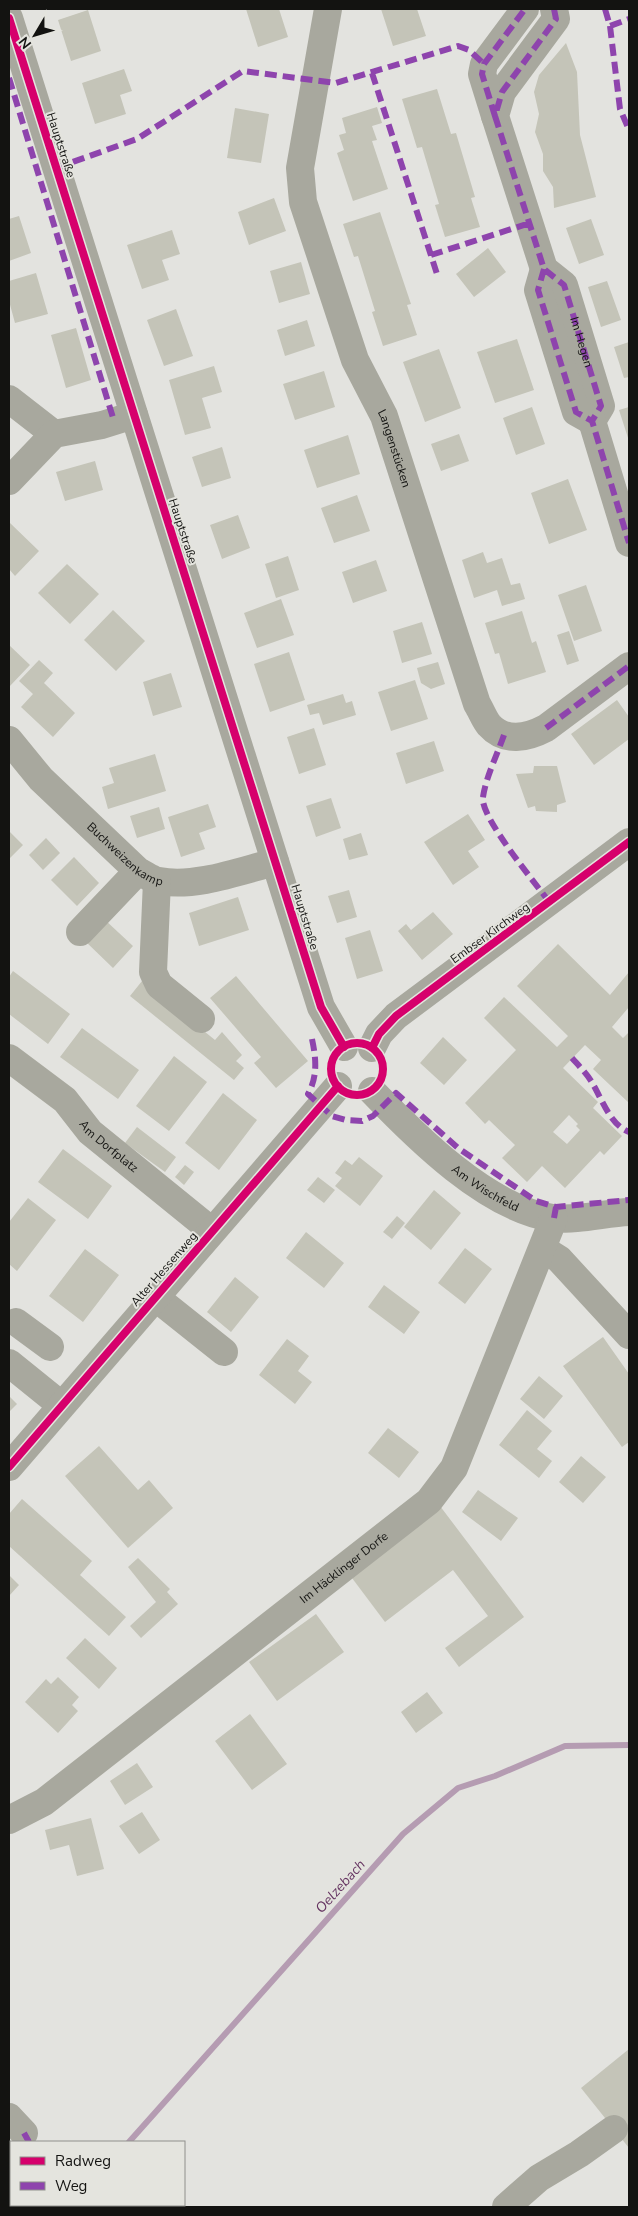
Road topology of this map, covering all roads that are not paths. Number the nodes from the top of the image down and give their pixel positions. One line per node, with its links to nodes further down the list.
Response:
1 (328, 9): 11 (street, Langenstücken)
2 (525, 9): 5 (street, Im Hegen)
3 (554, 9): 5 (street)
4 (9, 18): 7 (street, Hauptstraße)
5 (495, 116): 10 (street, Im Hegen)
6 (9, 399): 8 (street)
7 (134, 415): 8 (street); 14 (street, Hauptstraße)
8 (54, 434): 9 (street)
9 (9, 481)
10 (629, 543)
11 (629, 666)
12 (9, 740): 15 (street, Buchweizenkamp)
13 (629, 842): 19 (street, Embser Kirchweg)
14 (275, 862): 15 (street, Buchweizenkamp); 18 (street, Hauptstraße)
15 (148, 876): 16 (street); 17 (street)
16 (80, 932)
17 (201, 1019)
18 (344, 1047): 19 (street); 21 (street)
19 (372, 1048): 22 (street)
20 (9, 1058): 25 (street, Am Dorfplatz)
21 (338, 1086): 22 (street); 25 (street, Alter Hessenweg)
22 (372, 1090): 24 (street, Am Wischfeld)
23 (629, 1212): 24 (street, Am Wischfeld)
24 (554, 1218): 26 (street, Im Häcklinger Dorfe)
25 (212, 1232): 27 (street, Alter Hessenweg)
26 (543, 1249): 29 (street); 35 (street, Im Häcklinger Dorfe)
27 (155, 1297): 31 (street); 33 (street, Alter Hessenweg)
28 (11, 1322): 30 (street)
29 (629, 1335)
30 (50, 1347)
31 (224, 1352)
32 (9, 1363): 33 (street)
33 (61, 1405): 34 (street, Alter Hessenweg)
34 (9, 1467)
35 (9, 1820)
36 (614, 2129): 37 (street)
37 (506, 2207)

